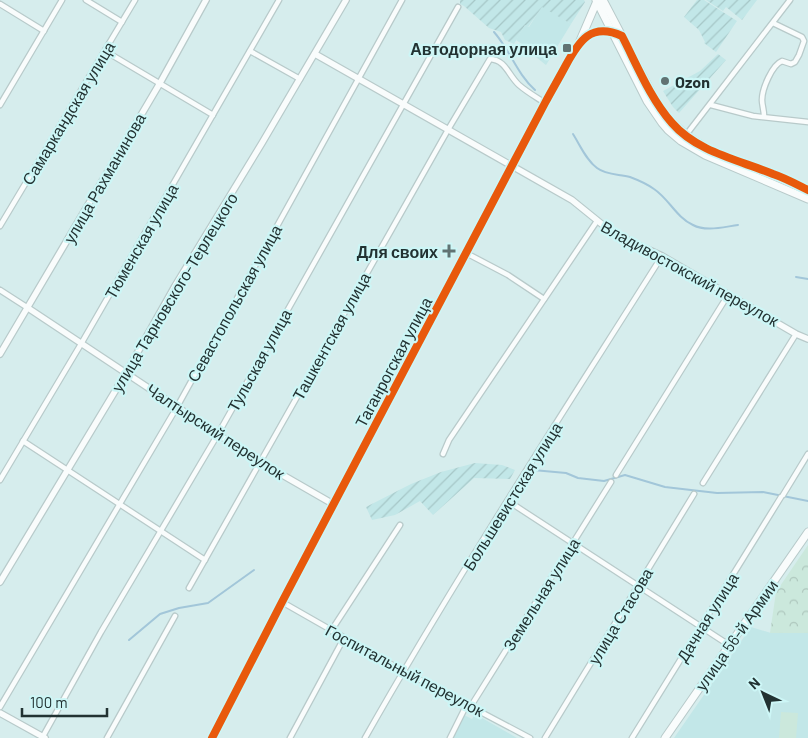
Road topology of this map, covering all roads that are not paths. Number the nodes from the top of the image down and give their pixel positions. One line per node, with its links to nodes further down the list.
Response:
1 (62, 0): 14 (street)
2 (86, 0): 12 (street)
3 (135, 0): 12 (street, Самаркандская улица)
4 (206, 0): 23 (street, улица Рахманинова)
5 (279, 0): 19 (street, Тюменская улица)
6 (346, 0): 20 (street, улица Тарновского-Терлецкого)
7 (402, 0): 22 (street, Севастопольская улица)
8 (599, 0): 15 (main road); 16 (main road); 17 (main road, Таганрогская улица)
9 (790, 0): 13 (street)
10 (0, 4): 14 (street)
11 (458, 7): 24 (street, Тульская улица)
12 (122, 22): 18 (street, Самаркандская улица)
13 (772, 23): 27 (street); 29 (street)
14 (44, 31): 26 (street)
15 (612, 32): 16 (main road); 17 (main road); 35 (main road)
16 (622, 36): 32 (main road)
17 (579, 43): 25 (main road, Таганрогская улица)
18 (105, 51): 23 (street); 37 (street, Самаркандская улица)
19 (250, 51): 21 (street); 28 (street, Тюменская улица)
20 (315, 54): 21 (street, улица Тарновского-Терлецкого); 22 (street, Владивостокский переулок)
21 (300, 79): 48 (street, улица Тарновского-Терлецкого)
22 (360, 79): 24 (street, Владивостокский переулок); 49 (street, Севастопольская улица)
23 (160, 83): 28 (street); 43 (street, улица Рахманинова)
24 (404, 103): 31 (street, Владивостокский переулок); 50 (street, Тульская улица)
25 (545, 103): 31 (street, Ташкентская улица); 33 (main road, Таганрогская улица)
26 (0, 105)
27 (711, 105): 29 (street); 32 (street)
28 (213, 115): 46 (street, Тюменская улица)
29 (764, 116): 30 (street)
30 (808, 122)
31 (449, 128): 33 (street, Владивостокский переулок); 54 (street, Ташкентская улица)
32 (686, 135): 34 (main road)
33 (512, 167): 36 (street, Владивостокский переулок); 38 (main road, Таганрогская улица)
34 (808, 190)
35 (808, 199)
36 (597, 221): 39 (street, Владивостокский переулок); 42 (street)
37 (0, 226)
38 (466, 253): 42 (street); 63 (main road, Таганрогская улица)
39 (662, 256): 41 (street, Владивостокский переулок); 61 (street, Большевистская улица)
40 (0, 290): 43 (street, Чалтырский переулок)
41 (728, 295): 44 (street, Владивостокский переулок); 56 (street)
42 (544, 299): 52 (street)
43 (28, 308): 46 (street, Чалтырский переулок); 47 (street, улица Рахманинова)
44 (796, 334): 45 (street, Владивостокский переулок); 59 (street)
45 (808, 339)
46 (81, 344): 48 (street, Чалтырский переулок); 51 (street, Тюменская улица)
47 (0, 354)
48 (126, 373): 49 (street, Чалтырский переулок); 55 (street, улица Тарновского-Терлецкого)
49 (176, 407): 50 (street, Чалтырский переулок); 62 (street, Севастопольская улица)
50 (218, 434): 54 (street, Чалтырский переулок); 65 (street, Тульская улица)
51 (23, 440): 55 (street); 57 (street, Тюменская улица)
52 (443, 454)
53 (808, 454): 74 (street, Дачная улица)
54 (260, 462): 63 (street, Чалтырский переулок); 68 (street, Ташкентская улица)
55 (68, 469): 62 (street); 69 (street, улица Тарновского-Терлецкого)
56 (616, 475)
57 (0, 480)
58 (611, 482): 67 (street, Земельная улица)
59 (703, 484)
60 (694, 494): 70 (street, улица Стасова)
61 (508, 501): 67 (street); 78 (street, Большевистская улица)
62 (120, 503): 65 (street); 80 (street, Севастопольская улица)
63 (333, 504): 72 (main road, Таганрогская улица)
64 (400, 525): 75 (street)
65 (160, 530): 68 (street); 82 (street, Тульская улица)
66 (808, 532): 77 (main road, улица 56-й Армии)
67 (574, 544): 70 (street); 79 (street, Земельная улица)
68 (205, 560): 71 (street, Ташкентская улица)
69 (0, 582)
70 (638, 586): 74 (street); 89 (street, улица Стасова)
71 (189, 588)
72 (282, 602): 75 (street, Госпитальный переулок); 84 (main road, Таганрогская улица)
73 (175, 616): 83 (street)
74 (701, 626): 77 (street); 90 (street, Дачная улица)
75 (332, 631): 76 (street, Госпитальный переулок)
76 (344, 638): 78 (street, Госпитальный переулок); 85 (street)
77 (729, 645): 91 (main road, улица 56-й Армии)
78 (403, 672): 79 (street, Госпитальный переулок); 86 (street, Большевистская улица)
79 (469, 705): 87 (street, Земельная улица); 88 (street, Госпитальный переулок)
80 (0, 707)
81 (0, 713): 82 (street)
82 (43, 738)
83 (107, 738)
84 (212, 738)
85 (290, 738)
86 (365, 738)
87 (450, 738)
88 (530, 738)
89 (545, 738)
90 (632, 738)
91 (665, 738)

